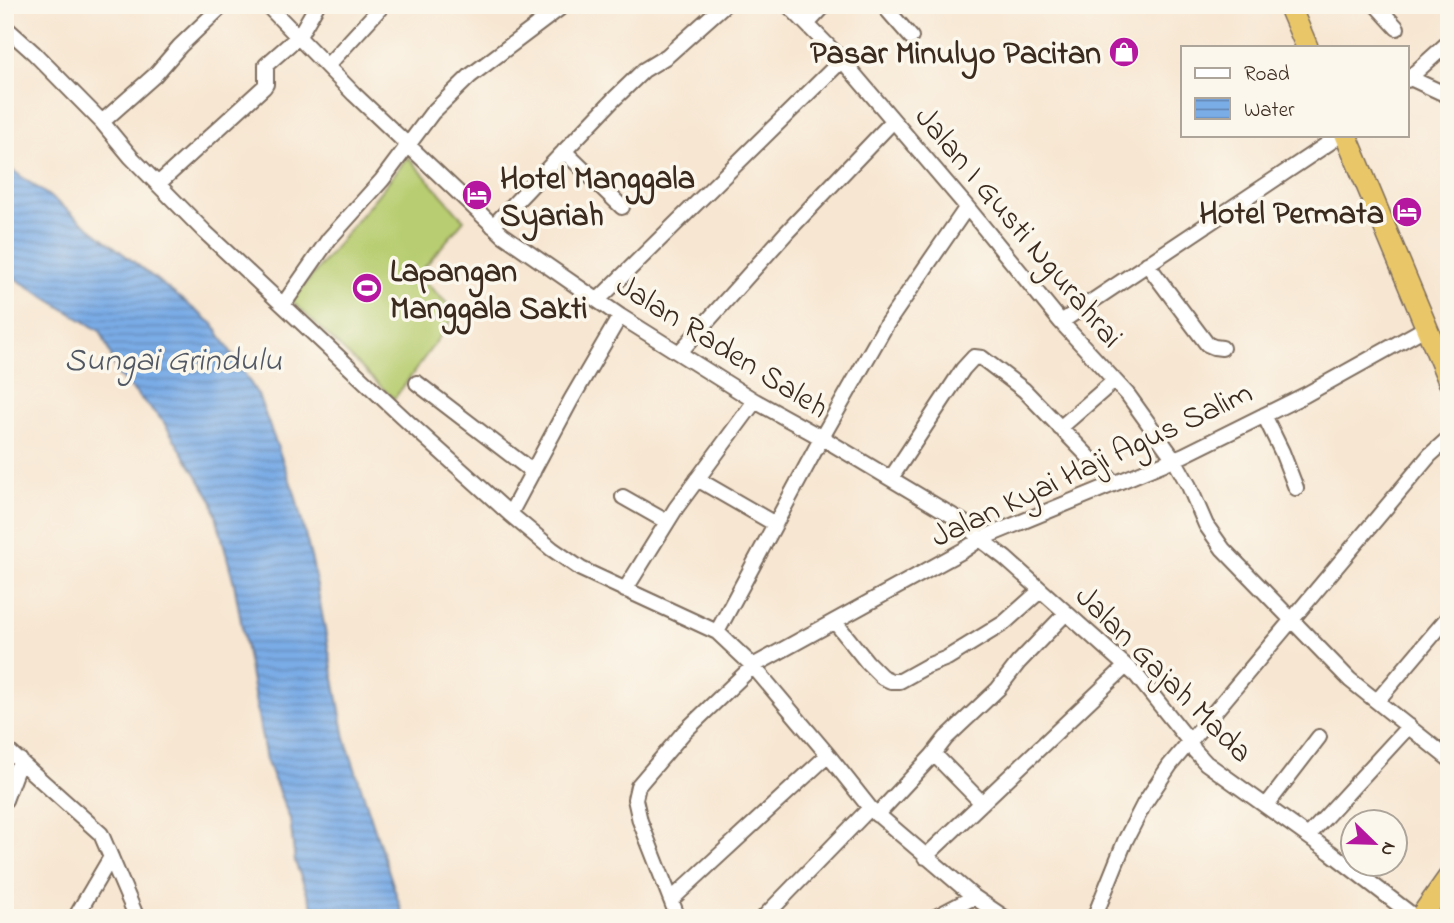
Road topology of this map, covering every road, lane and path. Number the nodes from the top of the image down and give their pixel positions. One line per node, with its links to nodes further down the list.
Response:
1 (267, 5): 15 (street, Jalan Raden Saleh)
2 (317, 5): 15 (street)
3 (383, 5): 20 (street)
4 (564, 5): 27 (street)
5 (724, 5): 28 (street)
6 (788, 5): 12 (street, Jalan I Gusti Ngurahrai)
7 (825, 5): 12 (street)
8 (883, 5): 16 (street)
9 (1289, 5): 18 (highway)
10 (1376, 5): 14 (street)
11 (222, 6): 24 (street)
12 (807, 24): 19 (street, Jalan I Gusti Ngurahrai)
13 (5, 27): 24 (street)
14 (1397, 28)
15 (299, 36): 20 (street, Jalan Raden Saleh); 29 (street)
16 (911, 37)
17 (1449, 42): 21 (street)
18 (1307, 46)
19 (842, 60): 23 (street, Jalan I Gusti Ngurahrai); 34 (street)
20 (327, 66): 27 (street, Jalan Raden Saleh)
21 (1408, 79): 22 (street)
22 (1449, 96)
23 (893, 121): 31 (street, Jalan I Gusti Ngurahrai); 40 (street)
24 (102, 122): 29 (street)
25 (1339, 136): 33 (street)
26 (1346, 136): 38 (highway)
27 (409, 146): 32 (street, Jalan Raden Saleh); 35 (street)
28 (564, 151): 30 (street); 32 (street)
29 (158, 184): 35 (street)
30 (622, 206)
31 (967, 207): 37 (street, Jalan I Gusti Ngurahrai); 48 (street)
32 (493, 226): 34 (street, Jalan Raden Saleh)
33 (1147, 264): 37 (street); 39 (street)
34 (598, 300): 36 (street, Jalan Raden Saleh)
35 (283, 305): 56 (street)
36 (621, 316): 40 (street, Jalan Raden Saleh); 50 (street)
37 (1061, 322): 41 (street, Jalan I Gusti Ngurahrai)
38 (1427, 327): 42 (highway); 45 (street, Jalan Kyai Haji Agus Salim)
39 (1222, 348)
40 (679, 353): 44 (street, Jalan Raden Saleh)
41 (1114, 381): 46 (street); 49 (street, Jalan I Gusti Ngurahrai)
42 (1449, 381)
43 (417, 383): 50 (street)
44 (755, 401): 48 (street, Jalan Raden Saleh); 52 (street)
45 (1265, 415): 49 (street, Jalan Kyai Haji Agus Salim); 54 (street)
46 (1060, 428): 51 (street); 53 (street)
47 (1449, 438): 64 (street)
48 (821, 439): 51 (street, Jalan Raden Saleh); 58 (street)
49 (1174, 459): 53 (street, Jalan Kyai Haji Agus Salim); 64 (street, Jalan I Gusti Ngurahrai)
50 (533, 471): 56 (street)
51 (891, 478): 59 (street, Jalan Raden Saleh)
52 (697, 479): 57 (street); 58 (street)
53 (1114, 483): 59 (street, Jalan Kyai Haji Agus Salim)
54 (1296, 488)
55 (623, 497): 57 (street)
56 (510, 514): 60 (street)
57 (667, 522): 60 (street)
58 (775, 524): 66 (street)
59 (980, 539): 61 (street, Jalan Gajah Mada); 65 (street, Jalan Kyai Haji Agus Salim)
60 (625, 590): 66 (street)
61 (1041, 590): 62 (street, Jalan Gajah Mada); 65 (street)
62 (1066, 613): 68 (street, Jalan Gajah Mada); 74 (street)
63 (1449, 616): 69 (street)
64 (1291, 620): 69 (street, Jalan I Gusti Ngurahrai); 72 (street)
65 (835, 622): 67 (street, Jalan Kyai Haji Agus Salim)
66 (717, 632): 67 (street)
67 (753, 666): 75 (street); 87 (street, Jalan Kyai Haji Agus Salim)
68 (1126, 666): 72 (street, Jalan Gajah Mada); 79 (street)
69 (1377, 701): 70 (street, Jalan I Gusti Ngurahrai)
70 (1409, 726): 76 (street, Jalan I Gusti Ngurahrai); 82 (street)
71 (1319, 737): 80 (street)
72 (1189, 742): 80 (street, Jalan Gajah Mada); 94 (street)
73 (5, 748): 77 (street)
74 (934, 754): 79 (street); 81 (street)
75 (828, 755): 81 (street); 87 (street)
76 (1449, 759)
77 (20, 760): 78 (street); 83 (street)
78 (5, 800)
79 (982, 803): 84 (street)
80 (1266, 806): 82 (street, Jalan Gajah Mada)
81 (873, 811): 84 (street); 91 (street)
82 (1308, 836): 95 (street, Jalan Gajah Mada)
83 (111, 857): 88 (street); 89 (street)
84 (925, 857): 86 (street)
85 (1449, 877): 95 (highway)
86 (974, 897): 92 (street); 93 (street)
87 (671, 900): 90 (street, Jalan Kyai Haji Agus Salim)
88 (75, 918)
89 (137, 918)
90 (678, 918)
91 (763, 918)
92 (934, 918)
93 (1005, 918)
94 (1094, 918)
95 (1418, 918)

